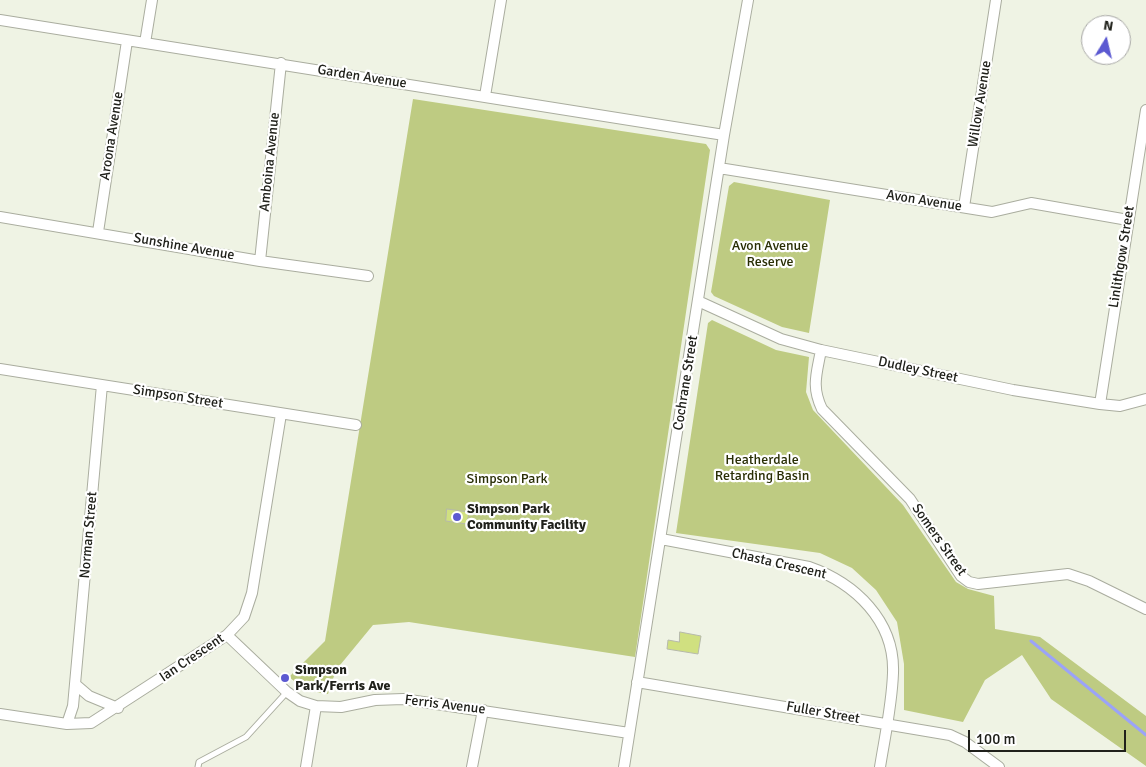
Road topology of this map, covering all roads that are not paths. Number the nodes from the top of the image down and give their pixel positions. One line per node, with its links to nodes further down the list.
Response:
1 (152, 0): 7 (street)
2 (501, 0): 9 (street)
3 (748, 0): 11 (street, Cochrane Street)
4 (996, 0): 13 (street, Willow Avenue)
5 (0, 20): 6 (street, Garden Avenue)
6 (127, 41): 7 (street, Garden Avenue); 16 (street, Aroona Avenue)
7 (145, 43): 8 (street, Garden Avenue)
8 (281, 63): 9 (street, Garden Avenue); 17 (street, Amboina Avenue)
9 (485, 96): 11 (street, Garden Avenue)
10 (1146, 110): 15 (street, Linlithgow Street)
11 (724, 135): 12 (street, Cochrane Street)
12 (719, 168): 13 (street, Avon Avenue); 19 (street, Cochrane Street)
13 (964, 207): 15 (street, Avon Avenue)
14 (0, 217): 16 (street, Sunshine Avenue)
15 (1128, 220): 24 (street, Linlithgow Street)
16 (98, 232): 17 (street, Sunshine Avenue)
17 (260, 261): 18 (street, Sunshine Avenue)
18 (368, 276)
19 (698, 301): 20 (street, Dudley Street); 27 (street, Cochrane Street)
20 (821, 350): 24 (street, Dudley Street); 28 (street, Somers Street)
21 (0, 369): 22 (street, Simpson Street)
22 (102, 385): 25 (street, Simpson Street); 31 (street, Norman Street)
23 (1146, 399): 24 (street, Dudley Street)
24 (1100, 404)
25 (281, 414): 26 (street, Simpson Street); 29 (street, Ian Crescent)
26 (356, 426)
27 (661, 539): 30 (street, Cochrane Street); 38 (street, Chasta Crescent)
28 (1146, 609)
29 (227, 635): 32 (street, Ferris Avenue); 34 (street, Ian Crescent)
30 (637, 682): 38 (street, Fuller Street); 39 (street, Cochrane Street)
31 (75, 684): 34 (street); 37 (street, Norman Street)
32 (286, 692): 33 (street, Ferris Avenue); 40 (lane)
33 (316, 706): 35 (street, Ferris Avenue); 41 (street)
34 (118, 708): 37 (street, Ian Crescent)
35 (483, 710): 39 (street, Ferris Avenue); 42 (street)
36 (0, 714): 37 (street, Ian Crescent)
37 (67, 724)
38 (887, 724): 44 (street, Chasta Crescent); 45 (street, Fuller Street)
39 (629, 732): 43 (street, Cochrane Street)
40 (198, 767)
41 (306, 767)
42 (472, 767)
43 (624, 767)
44 (880, 767)
45 (999, 767)

